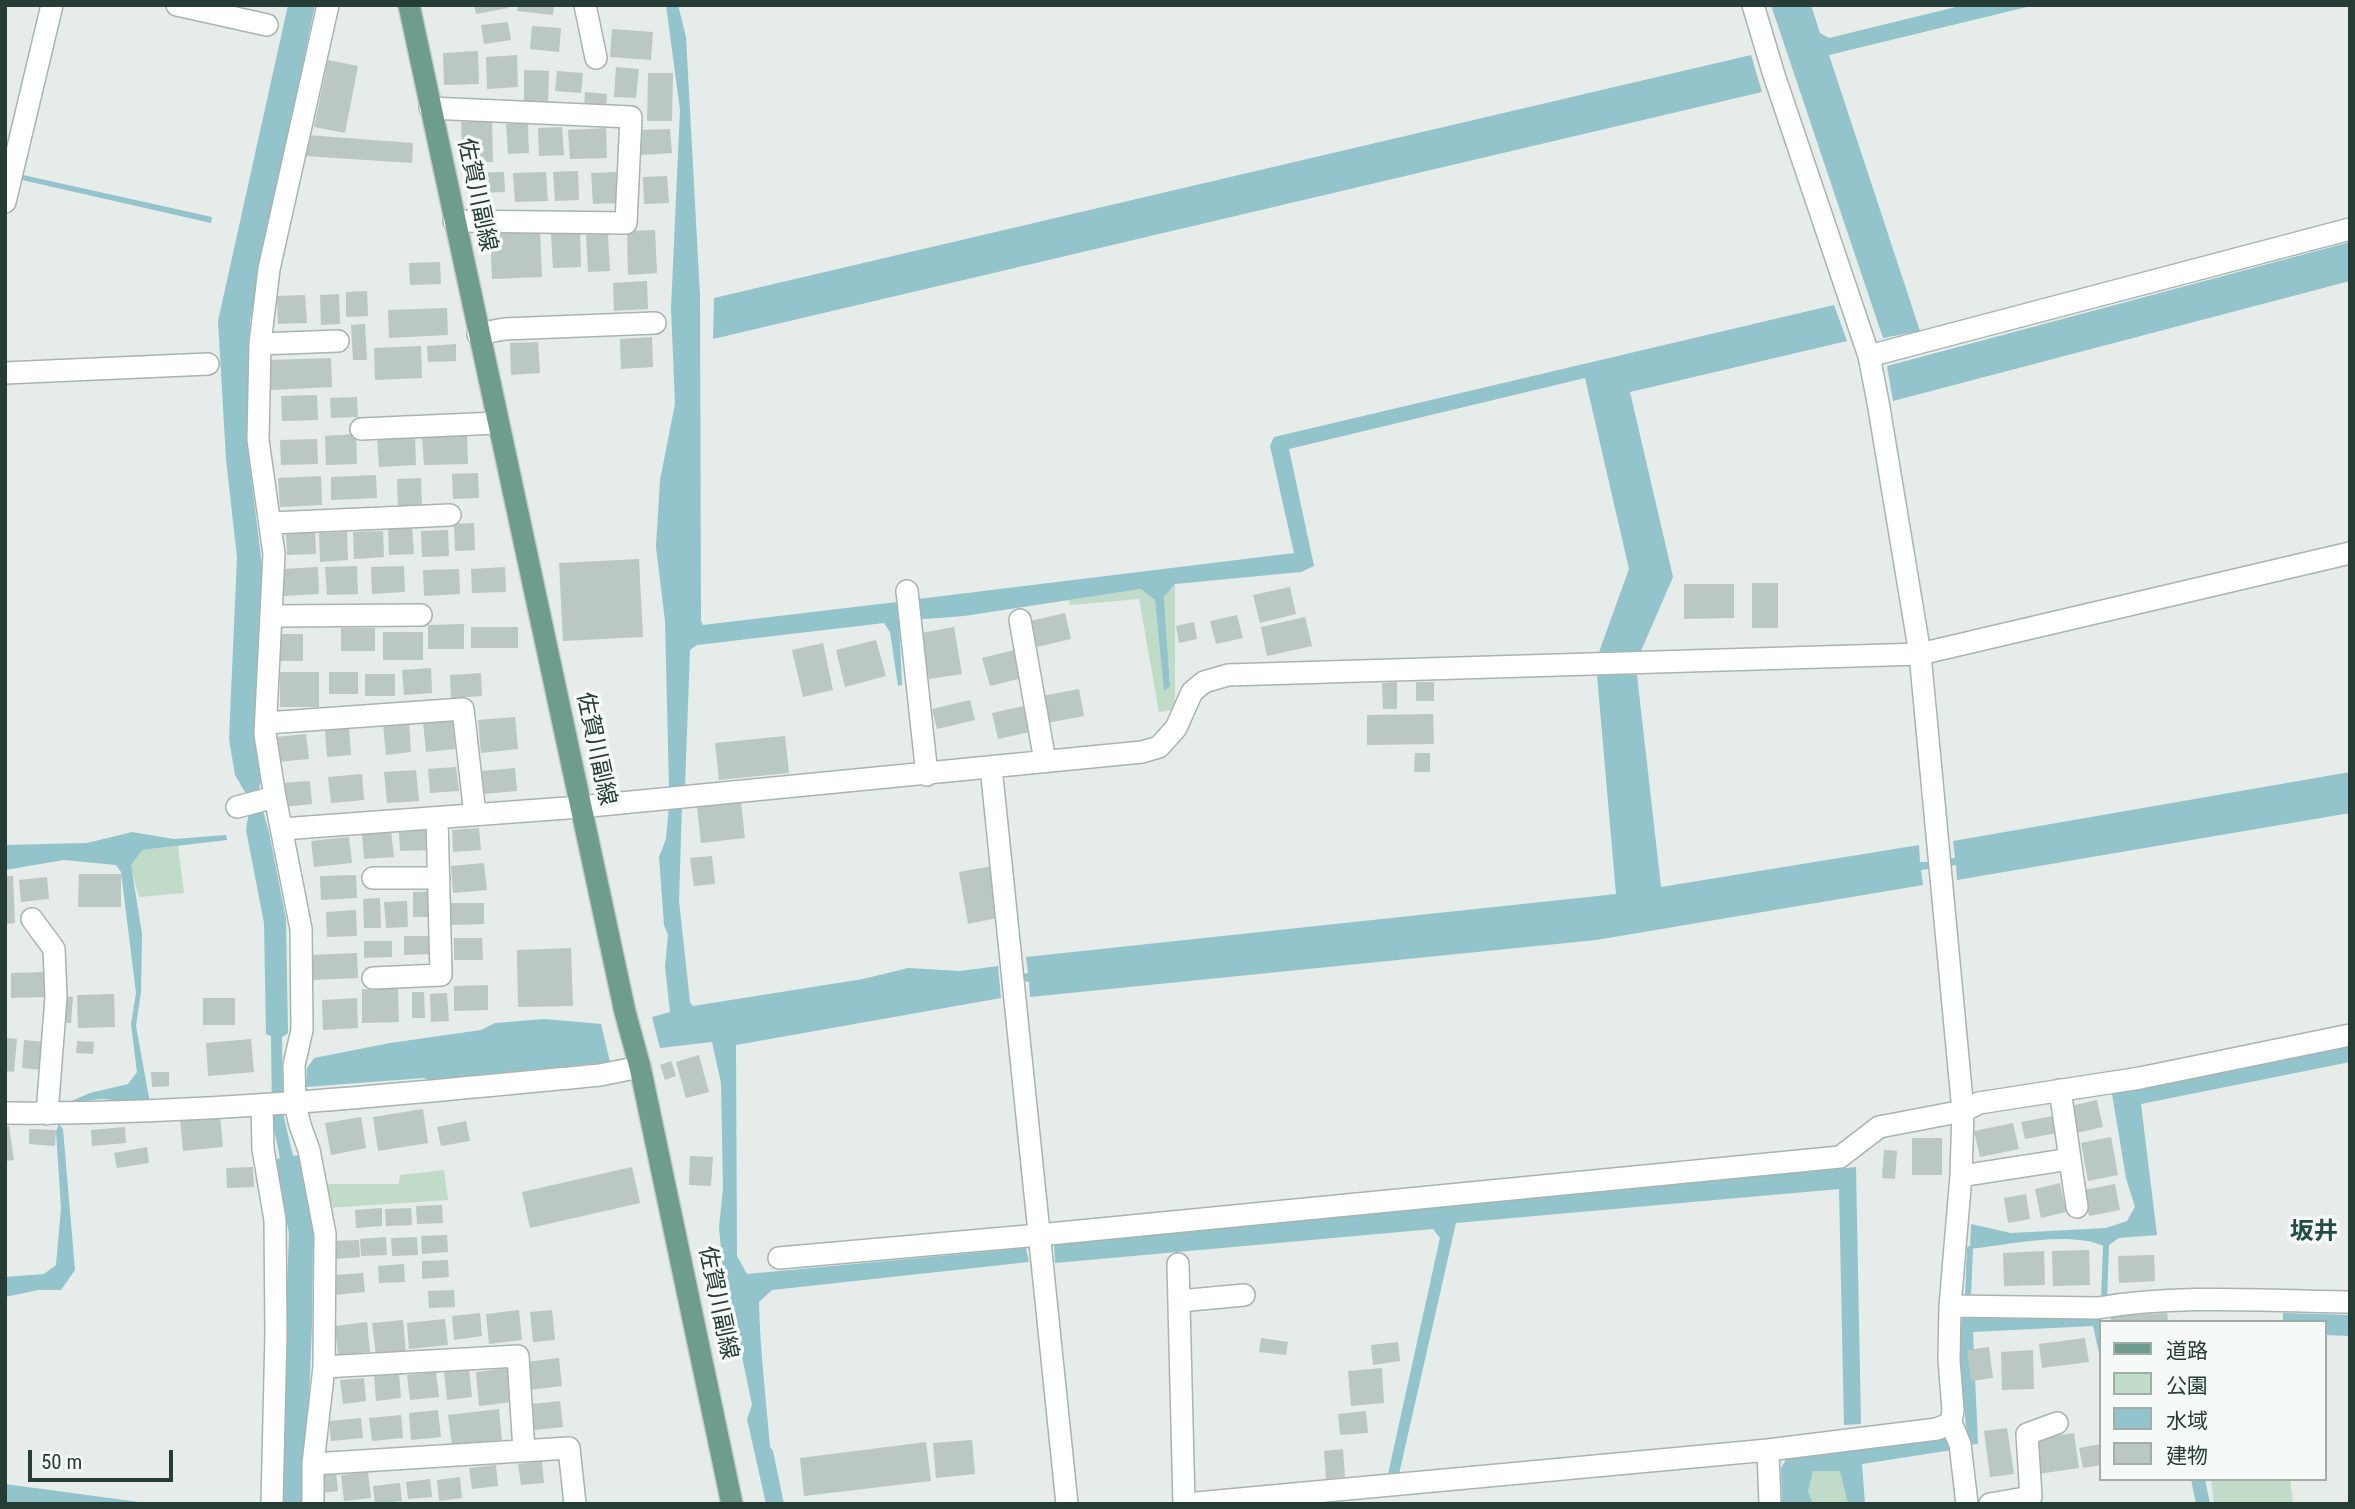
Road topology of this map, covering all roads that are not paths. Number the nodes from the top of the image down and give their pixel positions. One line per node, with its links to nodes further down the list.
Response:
1 (52, 5): 10 (street)
2 (177, 5): 7 (street)
3 (328, 5): 16 (street)
4 (409, 5): 9 (main road, 佐賀川副線)
5 (585, 5): 8 (street)
6 (1753, 5): 17 (street)
7 (267, 26)
8 (596, 58)
9 (430, 108): 11 (main road, 佐賀川副線); 11 (street)
10 (5, 202)
11 (454, 221): 14 (main road, 佐賀川副線)
12 (2350, 229): 17 (street)
13 (655, 323): 14 (street)
14 (478, 334): 20 (main road, 佐賀川副線)
15 (338, 341): 16 (street)
16 (260, 344): 23 (street)
17 (1869, 356): 29 (street)
18 (208, 364): 19 (street)
19 (5, 373)
20 (497, 423): 21 (street); 36 (main road, 佐賀川副線)
21 (361, 429)
22 (450, 515): 23 (street)
23 (271, 523): 27 (street)
24 (2350, 553): 29 (street)
25 (907, 596): 33 (street)
26 (421, 615): 27 (street)
27 (273, 616): 30 (street)
28 (1020, 620): 31 (street)
29 (1920, 654): 31 (street); 49 (street)
30 (266, 723): 34 (street); 37 (street)
31 (1045, 761): 32 (street)
32 (991, 767): 33 (street); 55 (street)
33 (927, 775): 36 (street)
34 (270, 798): 35 (street); 39 (street)
35 (237, 807)
36 (580, 807): 37 (street); 45 (main road, 佐賀川副線)
37 (475, 815): 38 (street)
38 (437, 818): 39 (street); 41 (street)
39 (282, 829): 47 (street)
40 (373, 878): 41 (street)
41 (439, 878): 43 (street)
42 (32, 919): 51 (street)
43 (373, 978)
44 (2350, 1035): 46 (street)
45 (640, 1067): 47 (street); 71 (main road, 佐賀川副線)
46 (2060, 1090): 49 (street); 52 (street)
47 (293, 1104): 48 (street); 62 (street)
48 (265, 1105): 51 (street); 68 (street)
49 (1963, 1111): 53 (street); 55 (street)
50 (5, 1113): 51 (street)
51 (47, 1114)
52 (2070, 1159): 53 (street); 54 (street)
53 (1961, 1176): 61 (street)
54 (2077, 1207)
55 (1039, 1235): 56 (street); 72 (street)
56 (779, 1258)
57 (1178, 1264): 59 (street)
58 (1244, 1295): 59 (street)
59 (1179, 1301): 73 (street)
60 (2350, 1302): 61 (street)
61 (1950, 1306): 63 (street)
62 (324, 1367): 66 (street); 67 (street)
63 (1951, 1423): 65 (street); 75 (street)
64 (2057, 1423): 76 (street)
65 (1769, 1450): 73 (street); 74 (street)
66 (524, 1451): 67 (street); 70 (street)
67 (313, 1464): 69 (street)
68 (272, 1504)
69 (313, 1504)
70 (575, 1504)
71 (732, 1504)
72 (1067, 1504)
73 (1185, 1504)
74 (1770, 1504)
75 (1967, 1504)
76 (1990, 1504)

